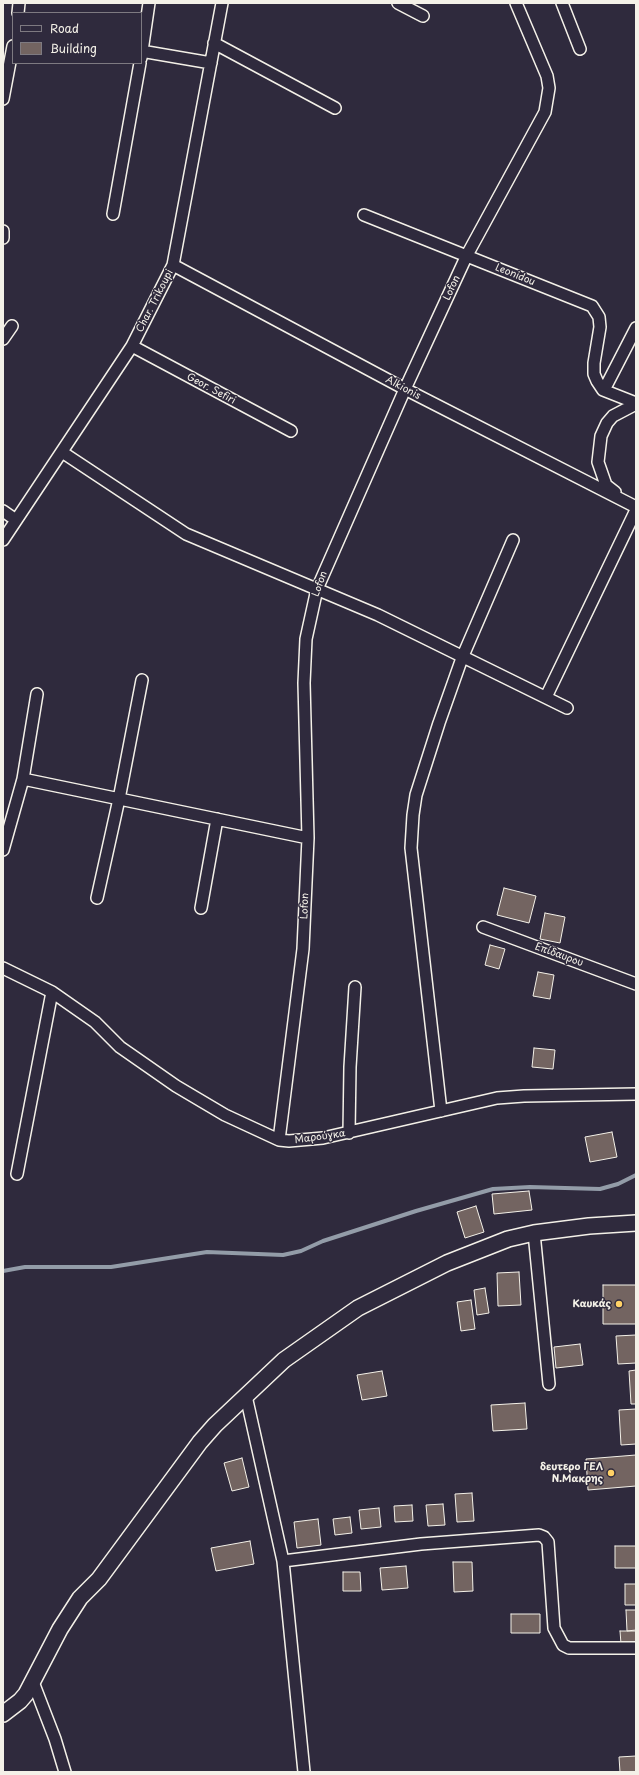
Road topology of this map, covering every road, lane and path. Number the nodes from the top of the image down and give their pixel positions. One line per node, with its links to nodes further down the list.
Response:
1 (149, 3): 8 (street)
2 (222, 3): 7 (street, Char. Trikoupi)
3 (398, 3): 6 (street)
4 (516, 3): 20 (street, Lofon)
5 (562, 3): 9 (street)
6 (423, 16)
7 (214, 43): 12 (street, Char. Trikoupi); 15 (street)
8 (142, 48)
9 (580, 49)
10 (12, 51): 14 (street)
11 (142, 54): 12 (street)
12 (211, 63): 21 (street, Char. Trikoupi)
13 (140, 64): 16 (street)
14 (3, 99)
15 (336, 108)
16 (113, 214)
17 (364, 215): 20 (street, Leonidou)
18 (3, 231): 19 (street)
19 (3, 238)
20 (467, 255): 26 (street, Leonidou); 27 (street, Lofon)
21 (173, 265): 25 (street, Char. Trikoupi); 27 (street, Alkionis)
22 (12, 326): 24 (street)
23 (636, 328): 26 (street)
24 (3, 339)
25 (132, 346): 29 (street, Geor. Sefiri); 30 (street, Char. Trikoupi)
26 (600, 385): 28 (street)
27 (405, 389): 31 (street, Alkionis); 36 (street, Lofon)
28 (636, 404): 31 (street)
29 (291, 431)
30 (62, 452): 33 (street, Char. Trikoupi); 36 (street)
31 (636, 508): 40 (street)
32 (3, 511): 33 (street)
33 (16, 520): 34 (street, Char. Trikoupi)
34 (3, 540)
35 (513, 540): 37 (street)
36 (317, 589): 37 (street); 45 (street, Lofon)
37 (462, 658): 40 (street); 55 (street)
38 (142, 680): 43 (street)
39 (37, 694): 42 (street)
40 (546, 697): 41 (street)
41 (567, 708)
42 (23, 778): 43 (street); 46 (street)
43 (119, 799): 44 (street); 47 (street)
44 (217, 819): 45 (street); 48 (street)
45 (308, 838): 57 (street, Lofon)
46 (3, 850)
47 (97, 898)
48 (201, 908)
49 (483, 927): 51 (street, Επίδαυρου)
50 (3, 968): 53 (street, Μαρούγκα)
51 (636, 984)
52 (355, 987): 56 (street)
53 (52, 992): 57 (street, Μαρούγκα); 58 (street)
54 (636, 1094): 55 (street, Μαρούγκα)
55 (441, 1111): 56 (street, Μαρούγκα)
56 (349, 1133): 57 (street, Μαρούγκα)
57 (280, 1140)
58 (17, 1174)
59 (636, 1223): 60 (street)
60 (534, 1233): 61 (street); 62 (street)
61 (548, 1384)
62 (246, 1396): 63 (street); 65 (street)
63 (283, 1561): 64 (street); 68 (street)
64 (636, 1648)
65 (33, 1682): 66 (street); 67 (street)
66 (3, 1714)
67 (65, 1772)
68 (304, 1772)

